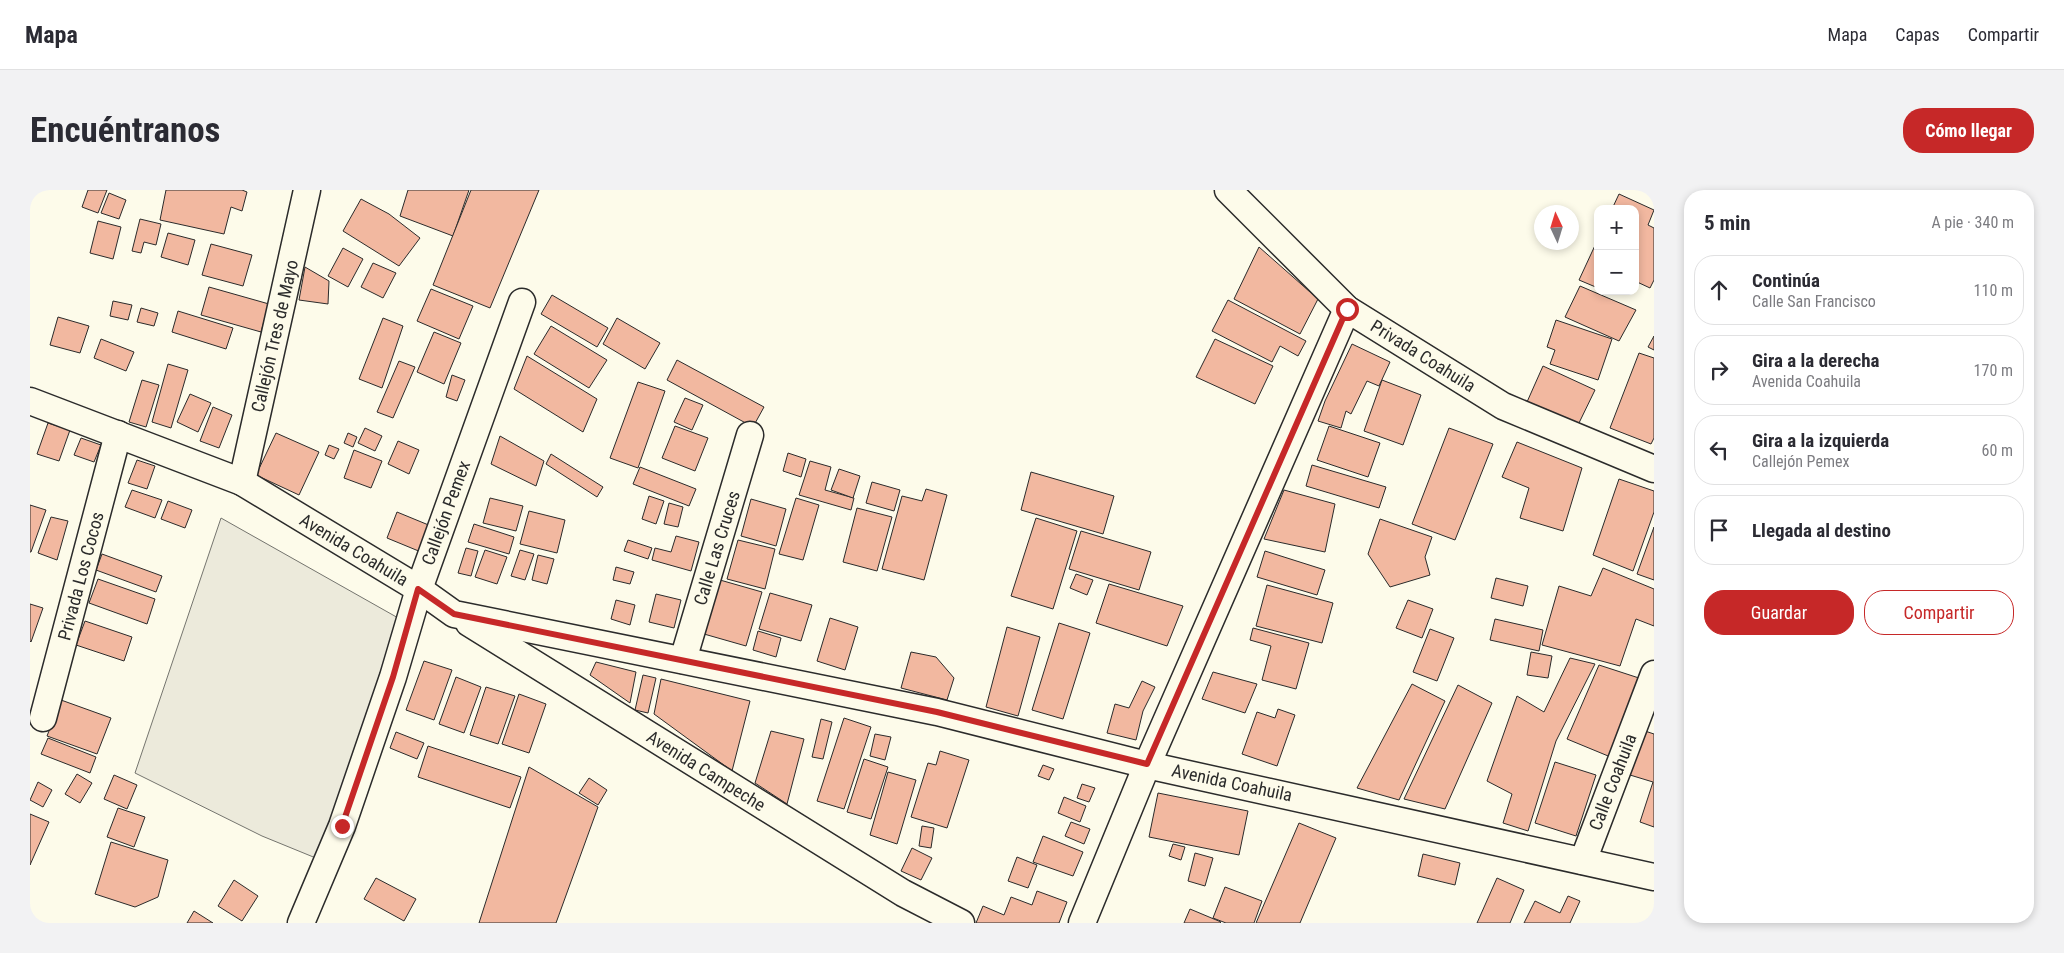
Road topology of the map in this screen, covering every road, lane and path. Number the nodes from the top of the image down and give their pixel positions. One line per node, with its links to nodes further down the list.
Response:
1 (308, 190): 9 (street, Callejón Tres de Mayo)
2 (1228, 190): 4 (street, Privada Coahuila)
3 (522, 302): 10 (street, Callejón Pemex)
4 (1347, 309): 8 (street, Privada Coahuila); 15 (street)
5 (30, 401): 6 (street, Avenida Coahuila)
6 (118, 434): 9 (street, Avenida Coahuila); 14 (street, Privada Los Cocos)
7 (750, 435): 12 (street, Calle Las Cruces)
8 (1654, 469)
9 (242, 482): 10 (street, Avenida Coahuila)
10 (418, 589): 11 (street, Avenida Coahuila); 18 (street, Callejón Pemex)
11 (454, 614): 12 (street, Avenida Coahuila); 19 (street, Avenida Campeche)
12 (683, 660): 15 (street, Avenida Coahuila)
13 (1654, 674): 16 (street, Calle Coahuila)
14 (43, 718)
15 (1147, 764): 16 (street, Avenida Coahuila); 20 (street)
16 (1583, 861): 17 (street, Avenida Coahuila)
17 (1654, 877)
18 (300, 923)
19 (961, 923)
20 (1082, 923)

